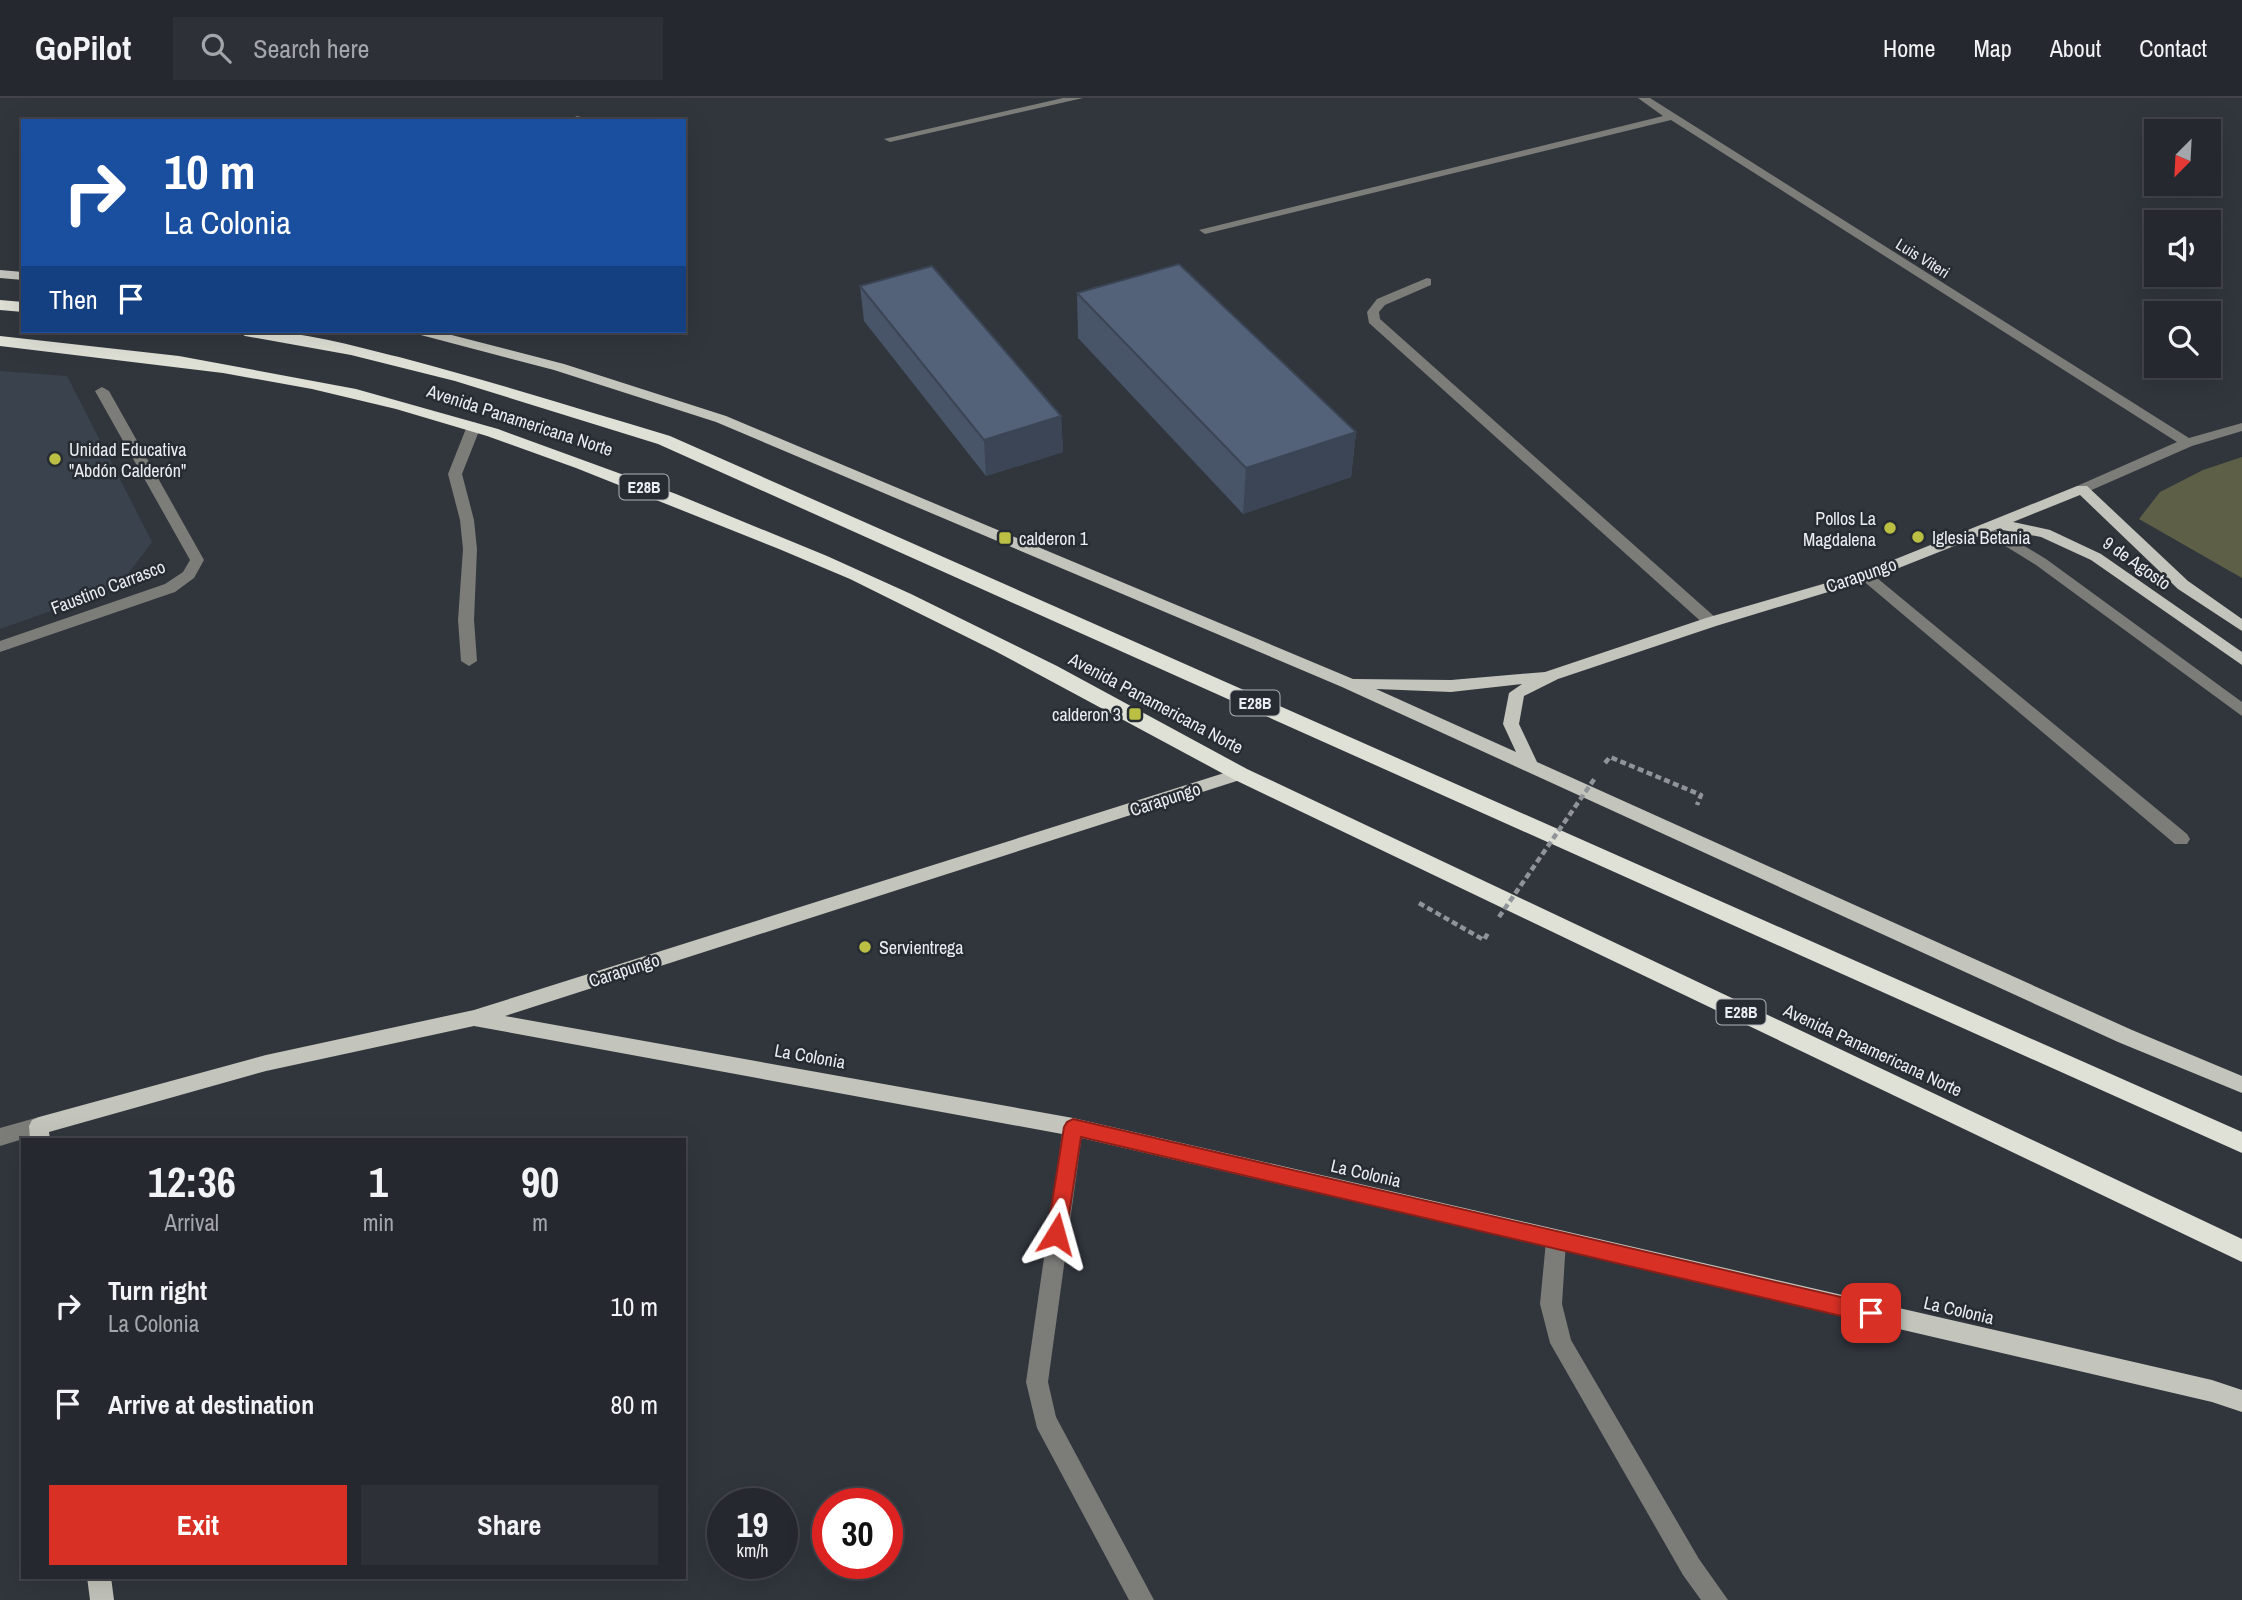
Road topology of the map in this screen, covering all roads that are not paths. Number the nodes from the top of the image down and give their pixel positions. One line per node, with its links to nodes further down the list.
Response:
1 (1078, 98): 4 (street)
2 (1643, 98): 3 (street, Luis Viteri)
3 (1671, 117): 5 (street); 17 (street, Luis Viteri)
4 (890, 139)
5 (1205, 230)
6 (0, 274): 7 (main road)
7 (21, 276)
8 (1427, 282): 21 (street)
9 (0, 305): 10 (highway)
10 (21, 307)
11 (256, 333): 37 (highway, Avenida Panamericana Norte / E28B)
12 (430, 333): 27 (main road)
13 (0, 341): 15 (highway, Avenida Panamericana Norte / E28B)
14 (102, 391): 23 (street, Faustino Carrasco)
15 (474, 426): 25 (street); 30 (highway, Avenida Panamericana Norte / E28B)
16 (2242, 427): 17 (street, Carapungo)
17 (2187, 443): 18 (street, Carapungo)
18 (2081, 489): 19 (main road, Carapungo); 22 (main road, 9 de Agosto)
19 (1992, 526): 20 (main road, Carapungo); 24 (main road, 9 de Agosto); 28 (street)
20 (1866, 576): 21 (main road, Carapungo); 31 (street)
21 (1711, 622): 26 (main road, Carapungo)
22 (2242, 626)
23 (0, 647)
24 (2242, 660)
25 (469, 661)
26 (1552, 675): 27 (main road, Carapungo); 29 (main road, Carapungo)
27 (1348, 683): 29 (main road)
28 (2242, 710)
29 (1531, 764): 33 (main road)
30 (1240, 774): 32 (main road, Carapungo); 39 (highway, Avenida Panamericana Norte / E28B)
31 (2181, 839)
32 (474, 1018): 34 (main road, La Colonia); 35 (main road, Carapungo)
33 (2242, 1085)
34 (1073, 1127): 38 (main road, La Colonia); 43 (street)
35 (40, 1133): 36 (street, Carapungo)
36 (0, 1137)
37 (2242, 1143)
38 (1556, 1241): 40 (main road, La Colonia); 44 (street)
39 (2242, 1251)
40 (2242, 1401)
41 (99, 1579): 42 (main road)
42 (102, 1600)
43 (1142, 1600)
44 (1716, 1600)

